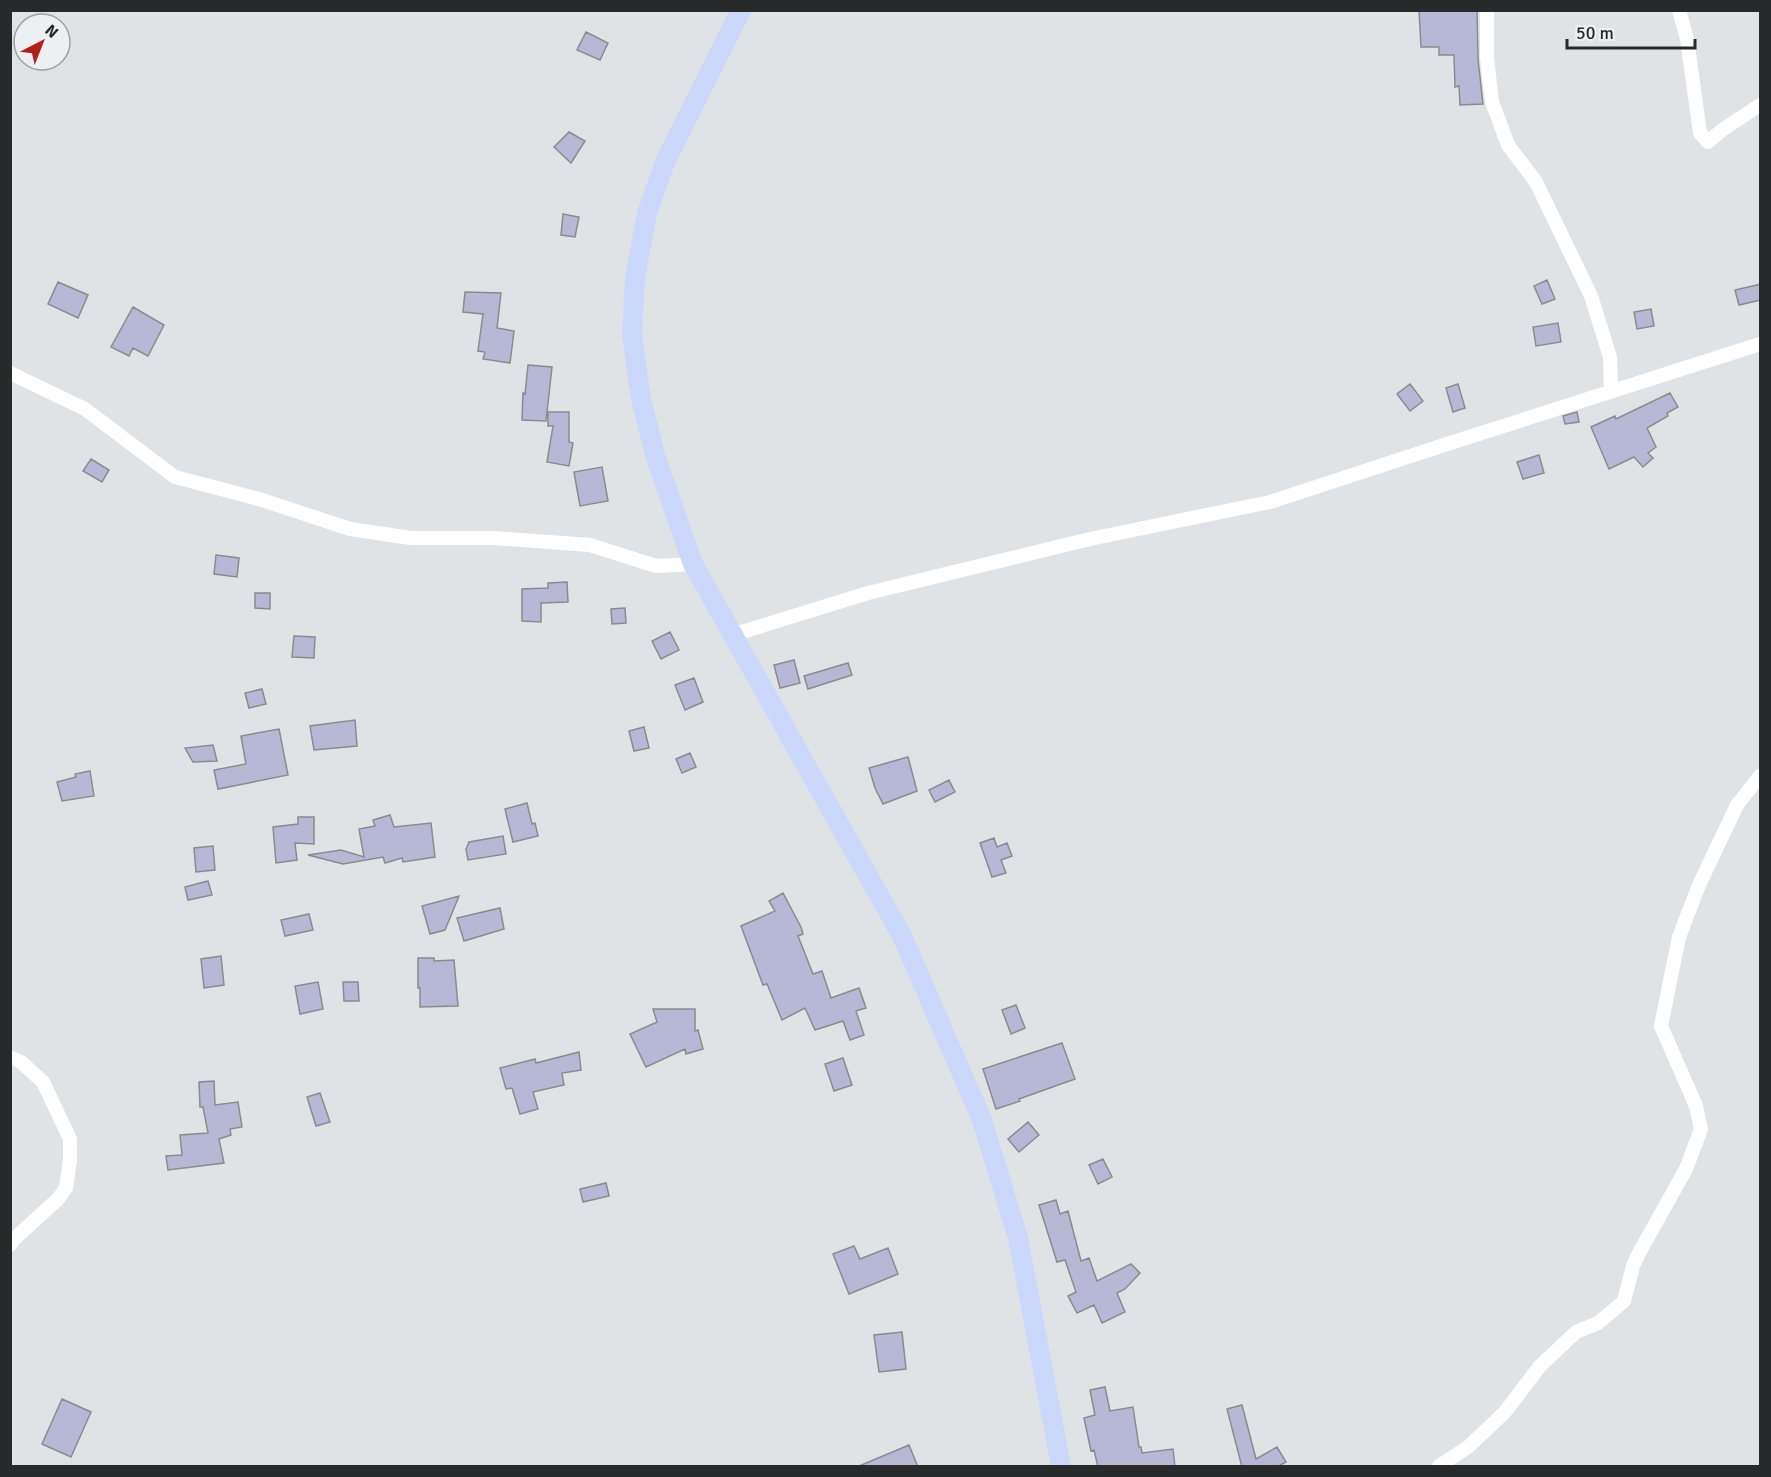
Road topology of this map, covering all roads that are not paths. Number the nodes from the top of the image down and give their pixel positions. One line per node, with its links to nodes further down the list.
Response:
1 (741, 10): 8 (main road)
2 (1487, 10): 7 (street)
3 (1679, 10): 4 (street)
4 (1761, 105)
5 (1761, 345): 7 (street)
6 (10, 373): 8 (street)
7 (1611, 392): 9 (street)
8 (693, 564): 9 (main road)
9 (732, 635): 13 (main road)
10 (1761, 776): 14 (street)
11 (10, 1057): 12 (street)
12 (10, 1245)
13 (1061, 1467)
14 (1439, 1467)

